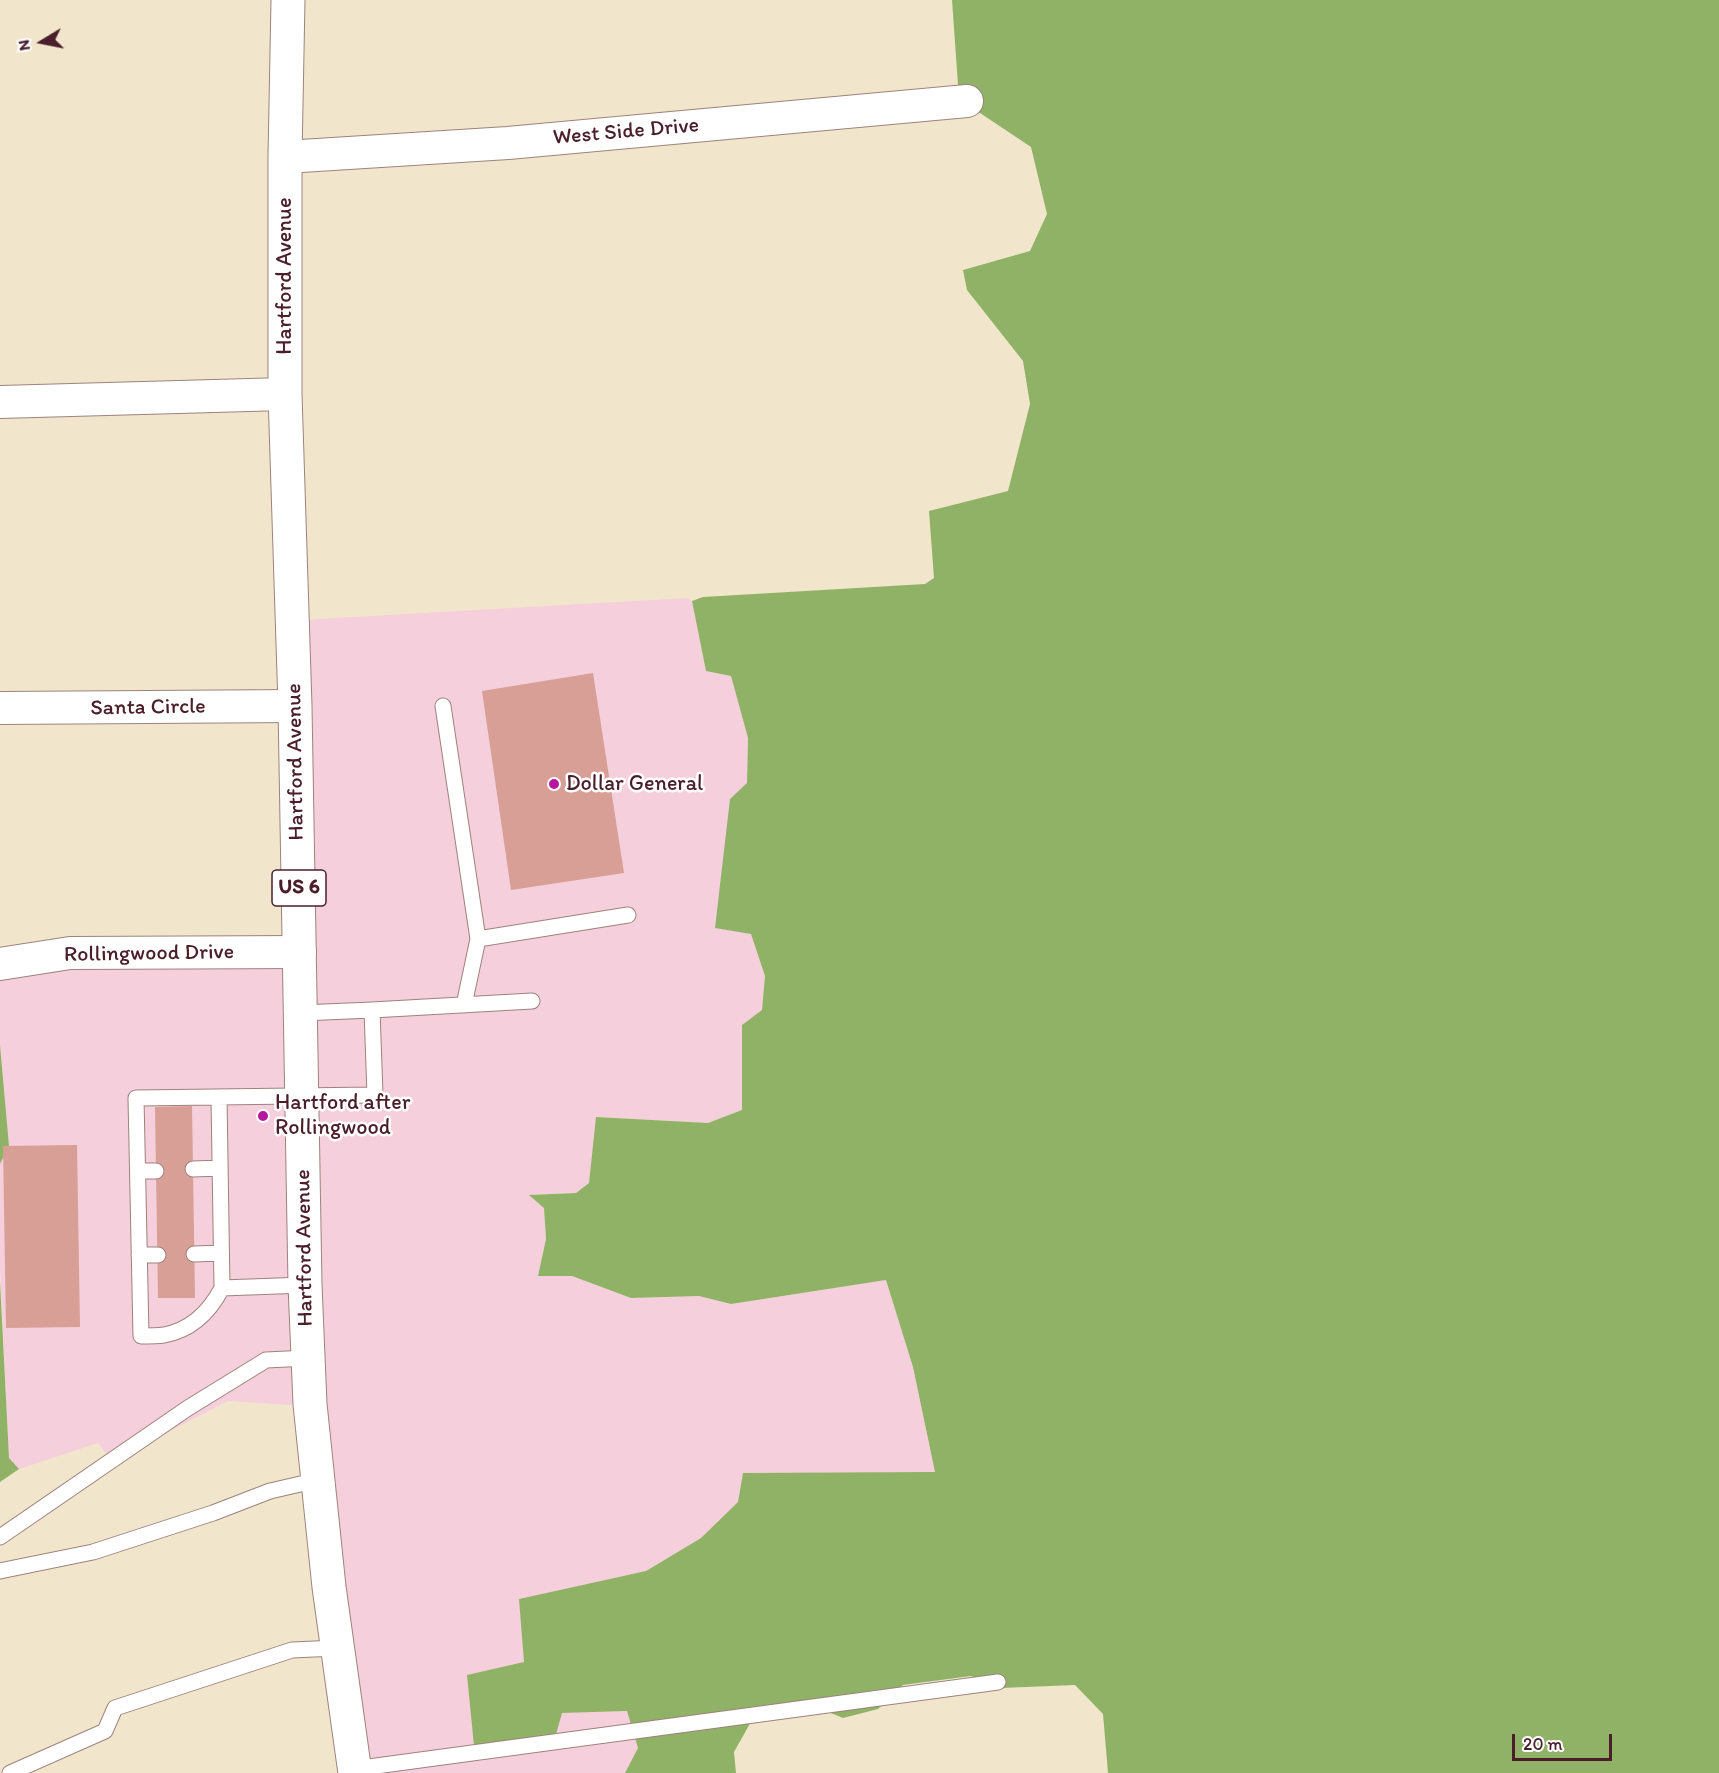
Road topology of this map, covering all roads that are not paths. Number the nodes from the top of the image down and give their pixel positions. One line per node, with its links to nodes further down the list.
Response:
1 (288, 0): 3 (highway, Hartford Avenue / US 6)
2 (967, 101): 3 (street, West Side Drive)
3 (285, 157): 4 (highway, Hartford Avenue / US 6)
4 (285, 394): 5 (street); 6 (highway, Hartford Avenue / US 6)
5 (0, 402)
6 (295, 706): 8 (street, Santa Circle); 11 (highway, Hartford Avenue / US 6)
7 (443, 706): 10 (lane)
8 (0, 708)
9 (628, 915): 10 (lane)
10 (478, 939): 14 (lane)
11 (300, 952): 12 (street, Rollingwood Drive); 16 (highway, Hartford Avenue / US 6)
12 (0, 964)
13 (532, 1001): 14 (lane)
14 (464, 1005): 15 (lane)
15 (372, 1010): 16 (lane); 17 (lane)
16 (301, 1013): 17 (highway, Hartford Avenue / US 6)
17 (302, 1095): 18 (lane); 27 (highway, Hartford Avenue / US 6)
18 (219, 1097): 19 (lane); 21 (lane)
19 (220, 1168): 20 (lane); 23 (lane)
20 (193, 1169)
21 (138, 1171): 22 (lane); 25 (lane)
22 (156, 1171)
23 (221, 1253): 24 (lane); 28 (lane)
24 (194, 1254)
25 (139, 1255): 26 (lane); 28 (lane)
26 (158, 1255)
27 (305, 1286): 28 (lane); 29 (highway, Hartford Avenue / US 6)
28 (222, 1288)
29 (308, 1358): 30 (highway, Hartford Avenue / US 6); 31 (lane)
30 (318, 1480): 32 (lane); 33 (highway, Hartford Avenue / US 6)
31 (0, 1537)
32 (0, 1571)
33 (337, 1648): 35 (highway, Hartford Avenue / US 6); 36 (lane)
34 (998, 1682): 35 (lane)
35 (355, 1771)
36 (10, 1773)

